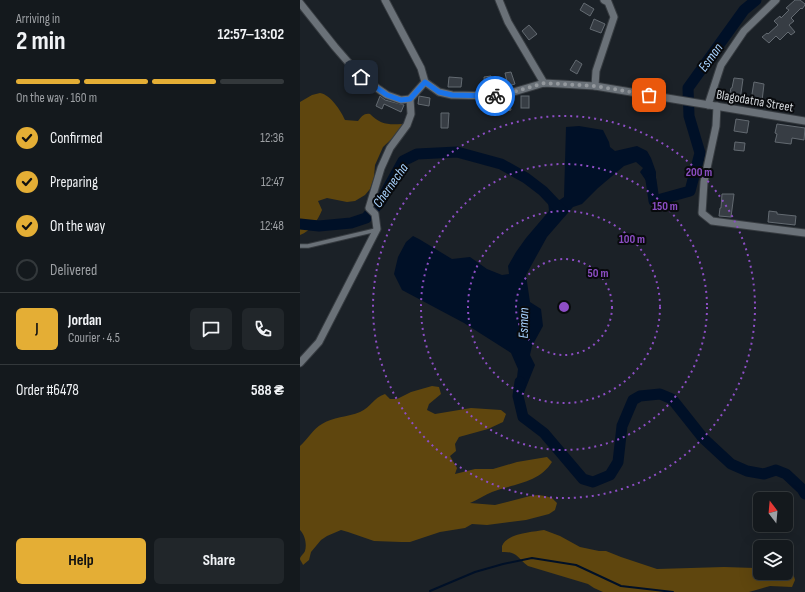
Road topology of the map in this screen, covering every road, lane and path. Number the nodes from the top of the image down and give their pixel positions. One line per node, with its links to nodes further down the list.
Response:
1 (385, 0): 6 (street)
2 (499, 0): 7 (street)
3 (604, 0): 8 (street)
4 (776, 0): 10 (street)
5 (300, 3): 9 (street)
6 (425, 82): 7 (street, Blagodatna Street); 9 (street)
7 (544, 83): 8 (street, Blagodatna Street)
8 (595, 86): 10 (street, Blagodatna Street)
9 (410, 99): 13 (street)
10 (704, 104): 11 (street, Blagodatna Street)
11 (717, 106): 12 (street, Blagodatna Street); 14 (street)
12 (805, 121)
13 (377, 229): 15 (lane); 16 (street)
14 (805, 233)
15 (300, 246)
16 (300, 363)

